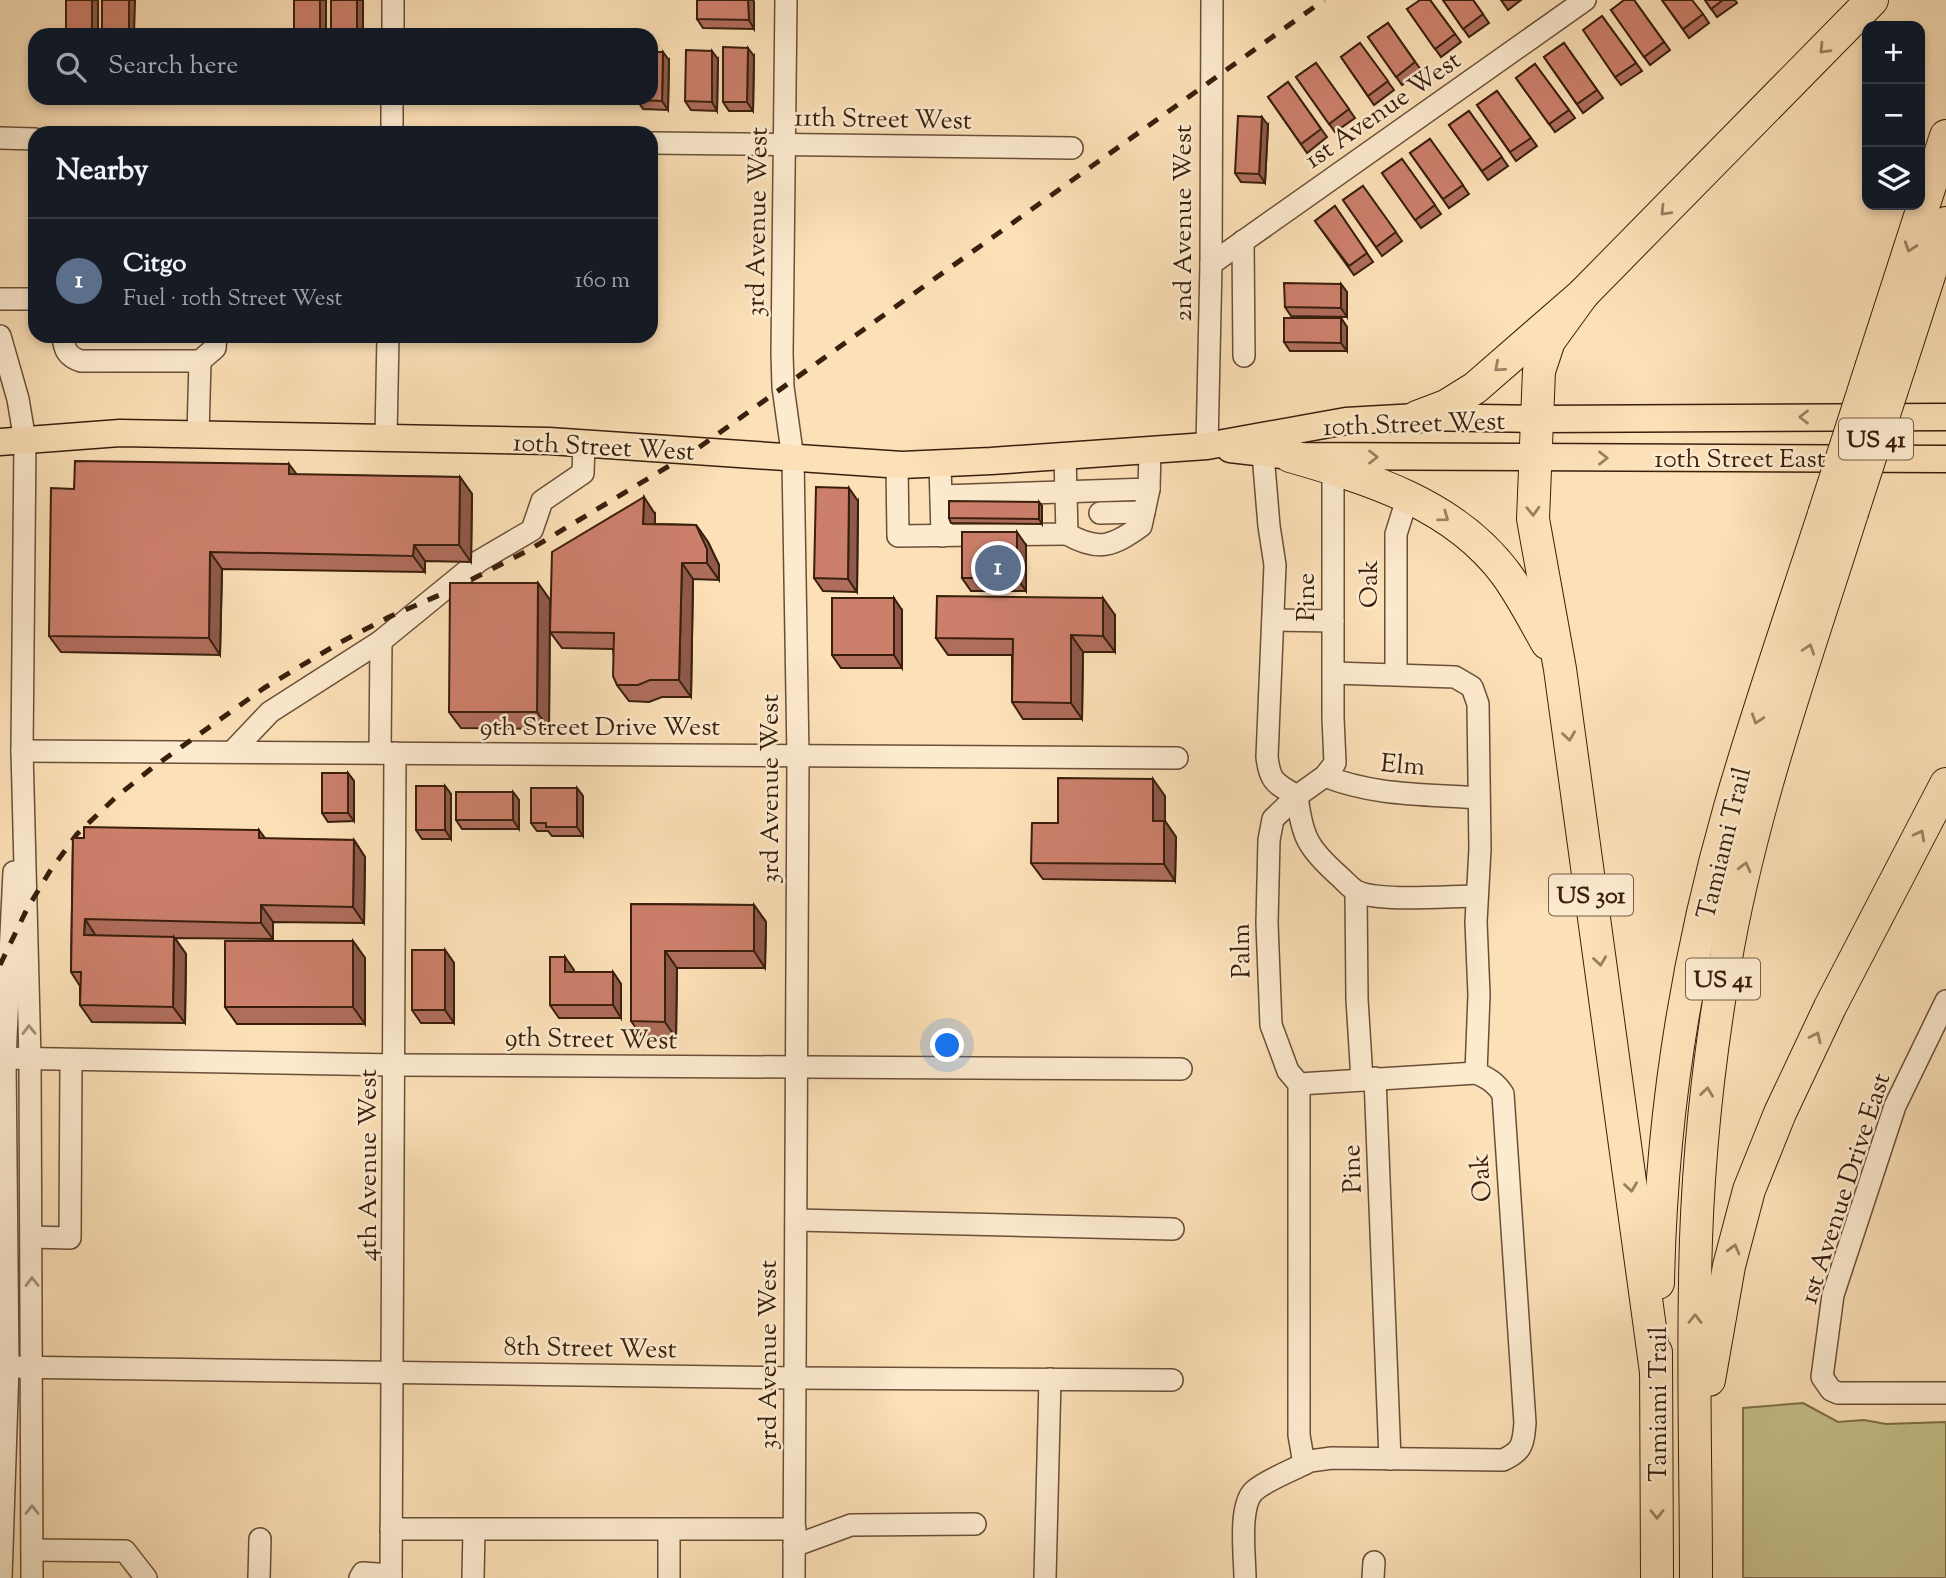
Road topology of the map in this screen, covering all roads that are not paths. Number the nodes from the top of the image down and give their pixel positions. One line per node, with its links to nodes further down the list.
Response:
1 (393, 0): 6 (street)
2 (786, 0): 13 (street, 3rd Avenue West)
3 (1212, 0): 17 (street, 2nd Avenue West)
4 (1585, 0): 16 (street, 1st Avenue West)
5 (1872, 0): 18 (highway, one-way to 18)
6 (393, 28)
7 (393, 105): 8 (street)
8 (392, 126)
9 (1946, 136): 27 (highway, Tamiami Trail / US 41, one-way to 27)
10 (0, 138): 11 (street)
11 (28, 139)
12 (658, 143): 13 (street, 11th Street West)
13 (786, 145): 14 (street, 11th Street West); 40 (street, 3rd Avenue West)
14 (1073, 148)
15 (1946, 223): 27 (highway, Tamiami Trail / US 41)
16 (1244, 241): 17 (street, 1st Avenue West); 25 (street)
17 (1211, 264): 35 (street, 2nd Avenue West)
18 (1583, 294): 28 (highway, one-way to 28); 30 (highway)
19 (0, 299): 20 (street)
20 (28, 299)
21 (0, 336): 33 (street)
22 (65, 343): 26 (street)
23 (215, 343): 26 (street)
24 (388, 343): 32 (street)
25 (1244, 356)
26 (200, 361): 31 (street)
27 (1886, 365): 51 (highway, Tamiami Trail / US 41, bridge)
28 (1417, 417): 30 (main road, 10th Street West); 35 (main road, 10th Street West)
29 (1946, 417): 30 (main road, 10th Street East, one-way to 30)
30 (1538, 419): 39 (highway, US 301)
31 (198, 434): 32 (main road, 10th Street West); 33 (main road, 10th Street West)
32 (386, 437): 34 (main road, 10th Street West)
33 (12, 441): 60 (street)
34 (584, 444): 40 (main road, 10th Street West); 56 (street)
35 (1207, 446): 36 (main road, 10th Street West); 37 (main road, 10th Street West)
36 (1150, 450): 38 (main road, 10th Street West); 45 (street)
37 (1277, 455): 43 (highway); 54 (street)
38 (1065, 456): 42 (main road, 10th Street West); 46 (street)
39 (1535, 458): 41 (main road, 10th Street East, one-way to 41); 43 (main road, 10th Street West, one-way to 39); 57 (highway, US 301, one-way to 57)
40 (793, 459): 44 (main road, 10th Street West); 63 (street, 3rd Avenue West)
41 (1946, 459)
42 (940, 463): 44 (main road, 10th Street West); 47 (street)
43 (1333, 463): 48 (highway); 55 (street, Pine)
44 (897, 464): 53 (street)
45 (1149, 489): 46 (street); 49 (street)
46 (1066, 492): 50 (street); 52 (street)
47 (942, 496): 50 (street); 53 (street)
48 (1408, 496): 57 (highway, one-way to 57); 59 (street, Oak)
49 (1144, 512): 52 (street); 52 (street)
50 (994, 514): 52 (street); 53 (street)
51 (1838, 514): 87 (highway, Tamiami Trail / US 41, one-way to 87); 93 (highway, Tamiami Trail / US 41, one-way to 51)
52 (1080, 518)
53 (942, 536)
54 (1273, 620): 55 (street); 67 (street)
55 (1333, 621): 58 (street, Pine)
56 (381, 641): 61 (street); 62 (street, 4th Avenue West)
57 (1560, 669): 87 (highway, US 301, one-way to 87)
58 (1334, 673): 59 (street); 65 (street, Pine)
59 (1396, 674): 68 (street)
60 (22, 751): 61 (street, 9th Street Drive West); 72 (street); 73 (street, one-way to 60)
61 (232, 752): 62 (street, 9th Street Drive West)
62 (388, 753): 63 (street, 9th Street Drive West); 75 (street, 4th Avenue West)
63 (798, 756): 64 (street, 9th Street Drive West); 76 (street, 3rd Avenue West)
64 (1177, 758)
65 (1325, 776): 67 (street, Palm); 68 (street, Elm)
66 (1946, 784): 93 (highway, one-way to 66)
67 (1297, 796): 69 (street); 80 (street, Palm)
68 (1478, 798): 70 (street)
69 (1356, 892): 70 (street); 79 (street, Pine)
70 (1477, 896): 78 (street)
71 (1946, 1001): 91 (street, 1st Avenue Drive East)
72 (2, 1058): 73 (street, 9th Street West); 84 (street)
73 (30, 1059): 74 (street, 9th Street West); 83 (street)
74 (71, 1059): 75 (street, 9th Street West); 83 (street)
75 (395, 1065): 76 (street, 9th Street West); 86 (street, 4th Avenue West)
76 (796, 1068): 77 (street, 9th Street West); 81 (street, 3rd Avenue West)
77 (1181, 1069)
78 (1476, 1073): 79 (street); 92 (street, Oak)
79 (1368, 1079): 80 (street); 92 (street, Pine)
80 (1298, 1084): 94 (street, Palm)
81 (796, 1220): 82 (street); 88 (street, 3rd Avenue West)
82 (1173, 1229)
83 (32, 1237): 85 (street, one-way to 83)
84 (8, 1367): 85 (street, 8th Street West); 103 (street)
85 (33, 1367): 86 (street, 8th Street West); 101 (street, one-way to 85)
86 (393, 1372): 88 (street, 8th Street West); 96 (street, 4th Avenue West)
87 (1656, 1372): 113 (highway, Tamiami Trail / US 41, one-way to 113)
88 (795, 1378): 89 (street, 8th Street West); 99 (street, 3rd Avenue West)
89 (1050, 1379): 90 (street, 8th Street West); 111 (street)
90 (1172, 1380)
91 (1946, 1393)
92 (1390, 1459): 94 (street)
93 (1696, 1460): 114 (highway, Tamiami Trail / US 41)
94 (1304, 1464): 112 (street)
95 (975, 1524): 99 (street)
96 (391, 1529): 97 (street); 102 (street, 4th Avenue West)
97 (474, 1530): 98 (street); 108 (street)
98 (669, 1530): 99 (street); 109 (street)
99 (794, 1537): 110 (street, 3rd Avenue West)
100 (260, 1539): 106 (street)
101 (32, 1550): 104 (street); 105 (street)
102 (391, 1576): 107 (street)
103 (1, 1578)
104 (32, 1578)
105 (146, 1578)
106 (259, 1578)
107 (360, 1578)
108 (473, 1578)
109 (669, 1578)
110 (794, 1578)
111 (1045, 1578)
112 (1245, 1578)
113 (1657, 1578)
114 (1696, 1578)

